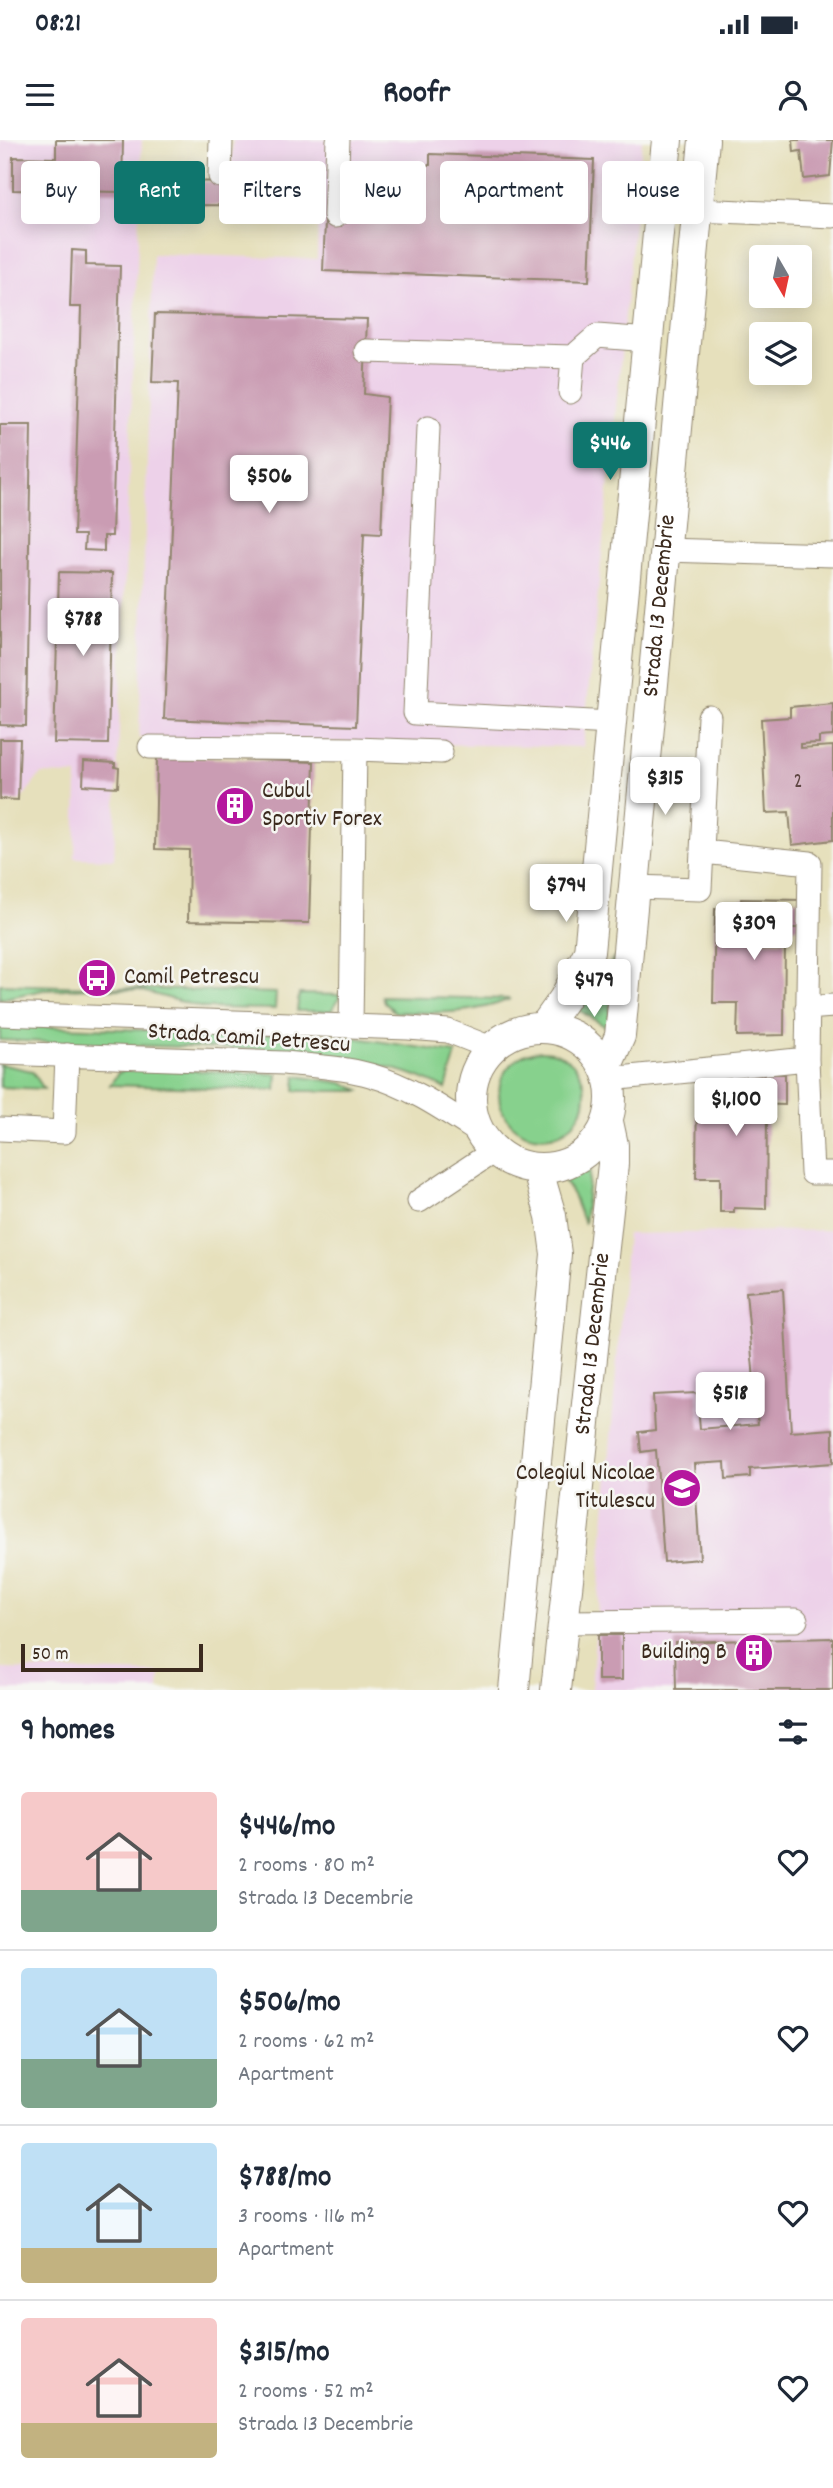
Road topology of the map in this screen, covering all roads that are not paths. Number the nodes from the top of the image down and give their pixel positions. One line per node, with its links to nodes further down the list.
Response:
1 (221, 140): 5 (street)
2 (338, 140): 8 (street)
3 (667, 140): 11 (main road, Strada 13 Decembrie)
4 (704, 140): 6 (main road, Strada 13 Decembrie)
5 (220, 161)
6 (702, 161)
7 (704, 210): 9 (street)
8 (335, 216)
9 (833, 216)
10 (695, 224): 16 (main road, Strada 13 Decembrie)
11 (649, 340): 13 (street); 19 (main road, Strada 13 Decembrie)
12 (366, 351): 13 (street)
13 (573, 357): 14 (street)
14 (570, 392)
15 (428, 428): 19 (street)
16 (665, 550): 17 (street); 24 (main road, Strada 13 Decembrie)
17 (833, 555)
18 (709, 717): 23 (street)
19 (612, 723): 29 (main road, Strada 13 Decembrie)
20 (150, 747): 21 (street)
21 (355, 749): 22 (street); 28 (street)
22 (441, 752)
23 (703, 852): 24 (street); 26 (street)
24 (633, 887): 34 (main road, Strada 13 Decembrie)
25 (833, 1006): 26 (street)
26 (807, 1008): 33 (street)
27 (0, 1014): 28 (street, Strada Camil Petrescu)
28 (351, 1026): 30 (street, Strada Camil Petrescu)
29 (544, 1027): 30 (main road); 34 (main road)
30 (491, 1048): 37 (main road)
31 (0, 1053): 32 (street, Strada Camil Petrescu)
32 (67, 1055): 36 (street); 37 (street, Strada Camil Petrescu)
33 (807, 1059): 34 (street); 39 (street)
34 (608, 1073): 35 (main road, Strada 13 Decembrie)
35 (608, 1122): 38 (main road); 42 (main road, Strada 13 Decembrie)
36 (0, 1129)
37 (487, 1142): 38 (main road); 40 (street)
38 (537, 1168): 43 (main road, Strada 13 Decembrie)
39 (833, 1173)
40 (419, 1201)
41 (796, 1620): 42 (street)
42 (564, 1622): 44 (main road, Strada 13 Decembrie)
43 (514, 1690)
44 (556, 1690)

